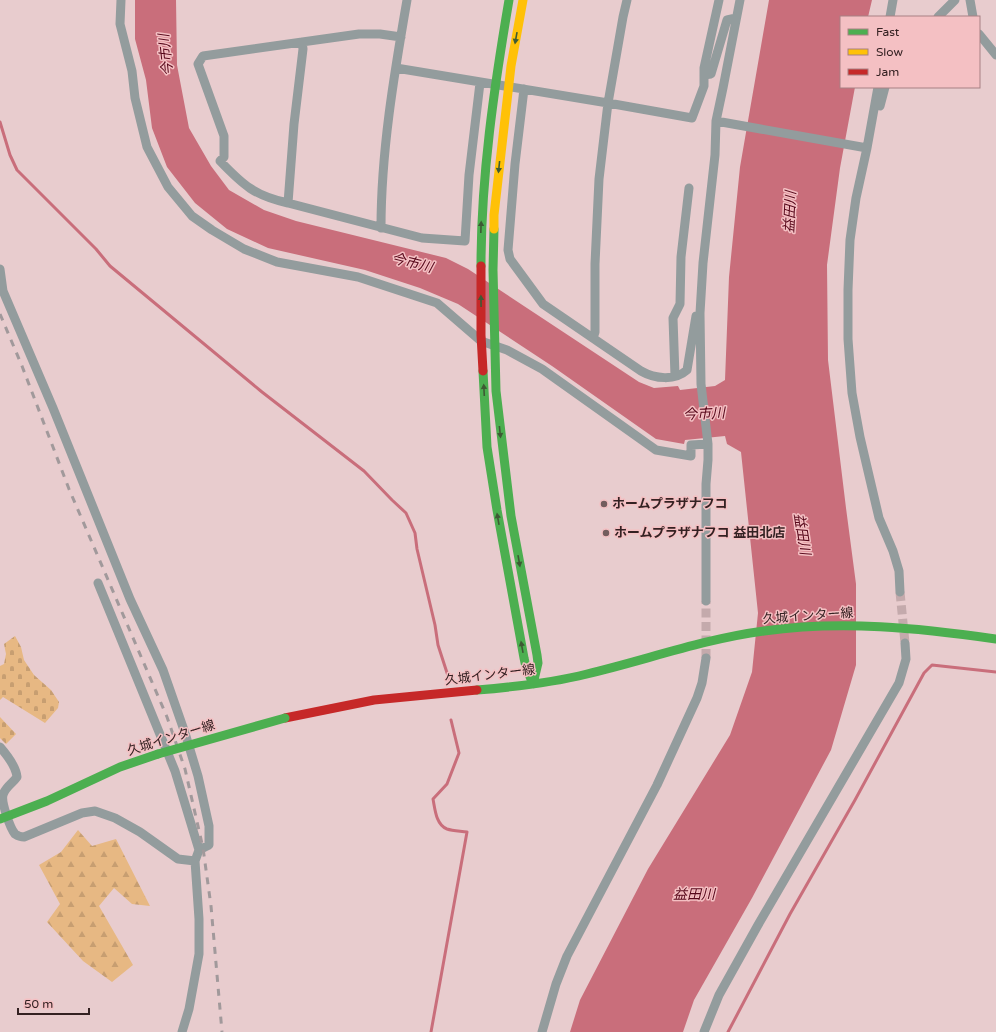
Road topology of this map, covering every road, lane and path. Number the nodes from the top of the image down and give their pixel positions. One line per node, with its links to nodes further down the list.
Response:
1 (121, 0): 36 (street)
2 (407, 0): 16 (street)
3 (509, 0): 22 (street)
4 (523, 0): 23 (street, one-way to 23)
5 (627, 0): 27 (street)
6 (719, 0): 20 (street)
7 (740, 0): 14 (street)
8 (893, 0): 11 (street)
9 (955, 0): 12 (street)
10 (970, 0): 13 (street)
11 (890, 16)
12 (939, 16)
13 (972, 16)
14 (736, 18): 20 (street); 28 (street)
15 (980, 35): 18 (street)
16 (400, 37): 17 (street); 19 (street)
17 (302, 42): 32 (street); 32 (street)
18 (996, 54)
19 (396, 68): 21 (street); 33 (street)
20 (704, 74): 27 (street)
21 (480, 83): 22 (street); 33 (street)
22 (496, 84): 23 (street); 36 (street, one-way to 22)
23 (508, 87): 26 (street); 38 (street, one-way to 38)
24 (878, 88): 29 (street)
25 (885, 88): 29 (street)
26 (524, 89): 27 (street); 37 (street)
27 (608, 103): 37 (street)
28 (716, 121): 30 (street); 35 (street)
29 (871, 123): 30 (street)
30 (863, 147): 42 (street)
31 (689, 188): 39 (street)
32 (288, 203): 33 (street)
33 (381, 228)
34 (0, 269): 50 (street)
35 (700, 313): 39 (street); 40 (street)
36 (481, 338): 38 (street); 47 (street, one-way to 36)
37 (593, 338): 39 (street)
38 (494, 342): 40 (street); 47 (street, one-way to 47)
39 (675, 376)
40 (708, 444): 43 (street)
41 (98, 583): 50 (street)
42 (900, 592)
43 (706, 601)
44 (996, 639): 47 (street, 久城インター線)
45 (905, 643): 54 (street)
46 (706, 658): 53 (street)
47 (534, 684): 49 (street, 久城インター線, bridge)
48 (0, 747): 49 (street)
49 (4, 818): 51 (street)
50 (199, 850): 51 (street)
51 (195, 861): 52 (street)
52 (182, 1032)
53 (542, 1032)
54 (704, 1032)

